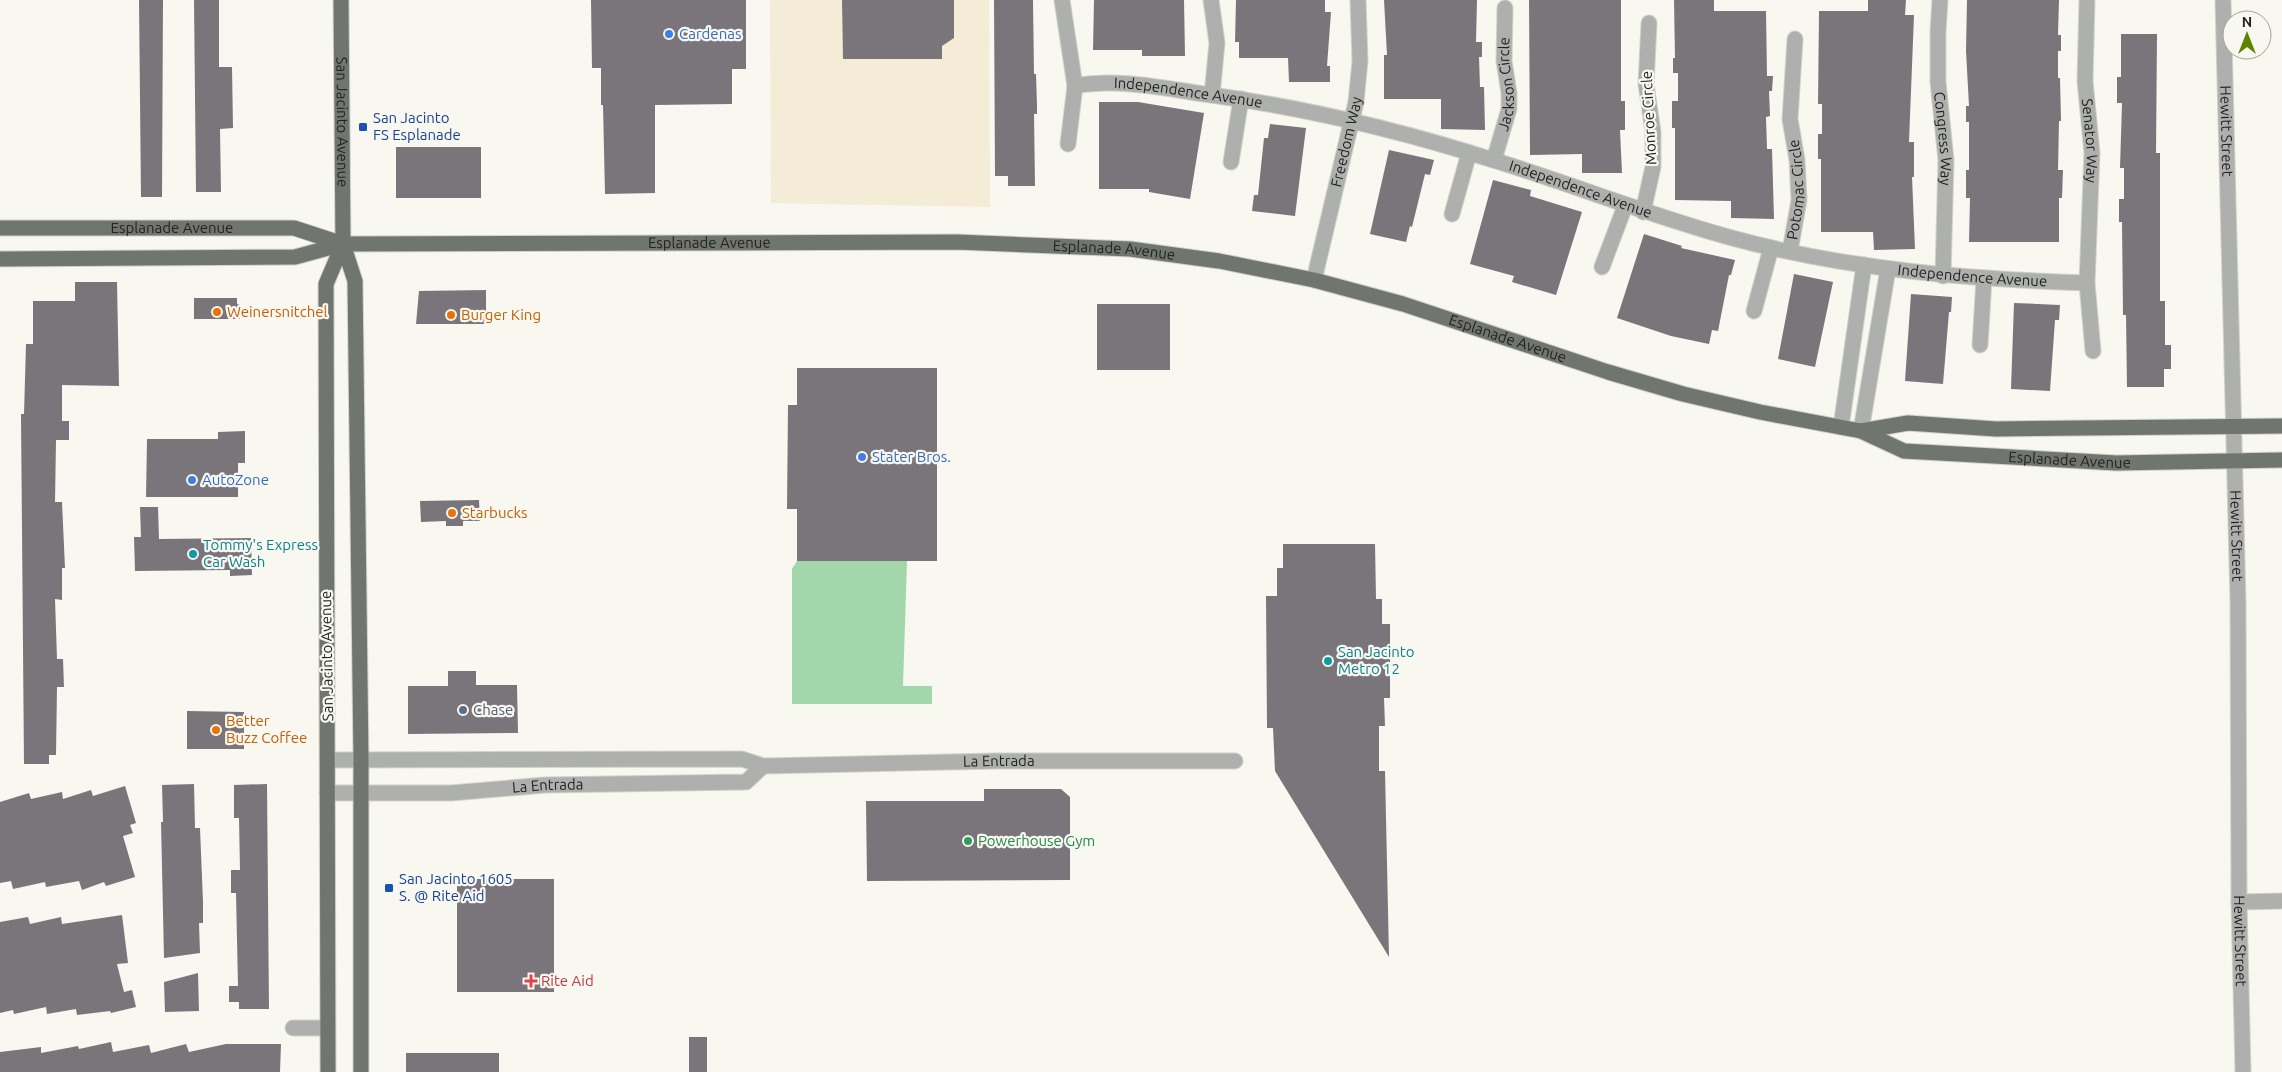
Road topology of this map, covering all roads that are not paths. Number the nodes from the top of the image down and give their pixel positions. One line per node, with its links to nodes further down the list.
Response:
1 (341, 0): 23 (main road, San Jacinto Avenue)
2 (1062, 0): 11 (street)
3 (1211, 0): 12 (street)
4 (1358, 0): 14 (street, Freedom Way)
5 (1940, 0): 30 (street, Congress Way)
6 (2087, 0): 33 (street, Senator Way)
7 (2223, 0): 37 (street, Hewitt Street)
8 (1505, 8): 17 (street, Jackson Circle)
9 (1649, 23): 20 (street, Monroe Circle)
10 (1795, 39): 25 (street, Potomac Circle)
11 (1075, 86): 12 (street, Independence Avenue); 15 (street)
12 (1212, 95): 13 (street, Independence Avenue)
13 (1241, 99): 14 (street, Independence Avenue); 18 (street)
14 (1351, 122): 16 (street, Independence Avenue); 32 (street, Freedom Way)
15 (1068, 144)
16 (1469, 153): 17 (street, Independence Avenue); 21 (street)
17 (1494, 160): 19 (street, Independence Avenue)
18 (1231, 162)
19 (1624, 206): 20 (street, Independence Avenue); 28 (street)
20 (1643, 212): 24 (street, Independence Avenue)
21 (1452, 214)
22 (0, 228): 23 (main road, Esplanade Avenue)
23 (343, 244): 26 (main road, Esplanade Avenue); 32 (main road, Esplanade Avenue); 43 (main road, San Jacinto Avenue); 44 (main road, San Jacinto Avenue)
24 (1771, 248): 25 (street, Independence Avenue); 34 (street)
25 (1790, 251): 27 (street, Independence Avenue)
26 (0, 259)
27 (1864, 265): 29 (street, Independence Avenue); 39 (street)
28 (1602, 267)
29 (1888, 269): 30 (street, Independence Avenue); 40 (street)
30 (1942, 276): 31 (street, Independence Avenue)
31 (1984, 279): 33 (street, Independence Avenue); 35 (street)
32 (1314, 280): 39 (main road, Esplanade Avenue)
33 (2087, 282): 36 (street, Senator Way)
34 (1754, 311)
35 (1980, 345)
36 (2092, 351)
37 (2233, 426): 38 (main road, Esplanade Avenue); 40 (main road, Esplanade Avenue); 42 (street, Hewitt Street)
38 (2282, 426)
39 (1841, 427): 40 (main road, Esplanade Avenue)
40 (1861, 431): 42 (main road, Esplanade Avenue)
41 (2282, 460): 42 (main road, Esplanade Avenue)
42 (2234, 461): 50 (street, Hewitt Street)
43 (328, 760): 44 (street, La Entrada); 47 (main road, San Jacinto Avenue)
44 (361, 760): 46 (street, La Entrada); 48 (main road, San Jacinto Avenue)
45 (1235, 761): 46 (street, La Entrada)
46 (763, 766): 48 (street, La Entrada)
47 (327, 793): 48 (street, La Entrada); 52 (main road, San Jacinto Avenue)
48 (360, 794): 54 (main road, San Jacinto Avenue)
49 (2282, 901): 50 (street)
50 (2240, 902): 55 (street, Hewitt Street)
51 (293, 1028): 52 (street)
52 (327, 1028): 53 (main road, San Jacinto Avenue)
53 (328, 1072)
54 (361, 1072)
55 (2243, 1072)

